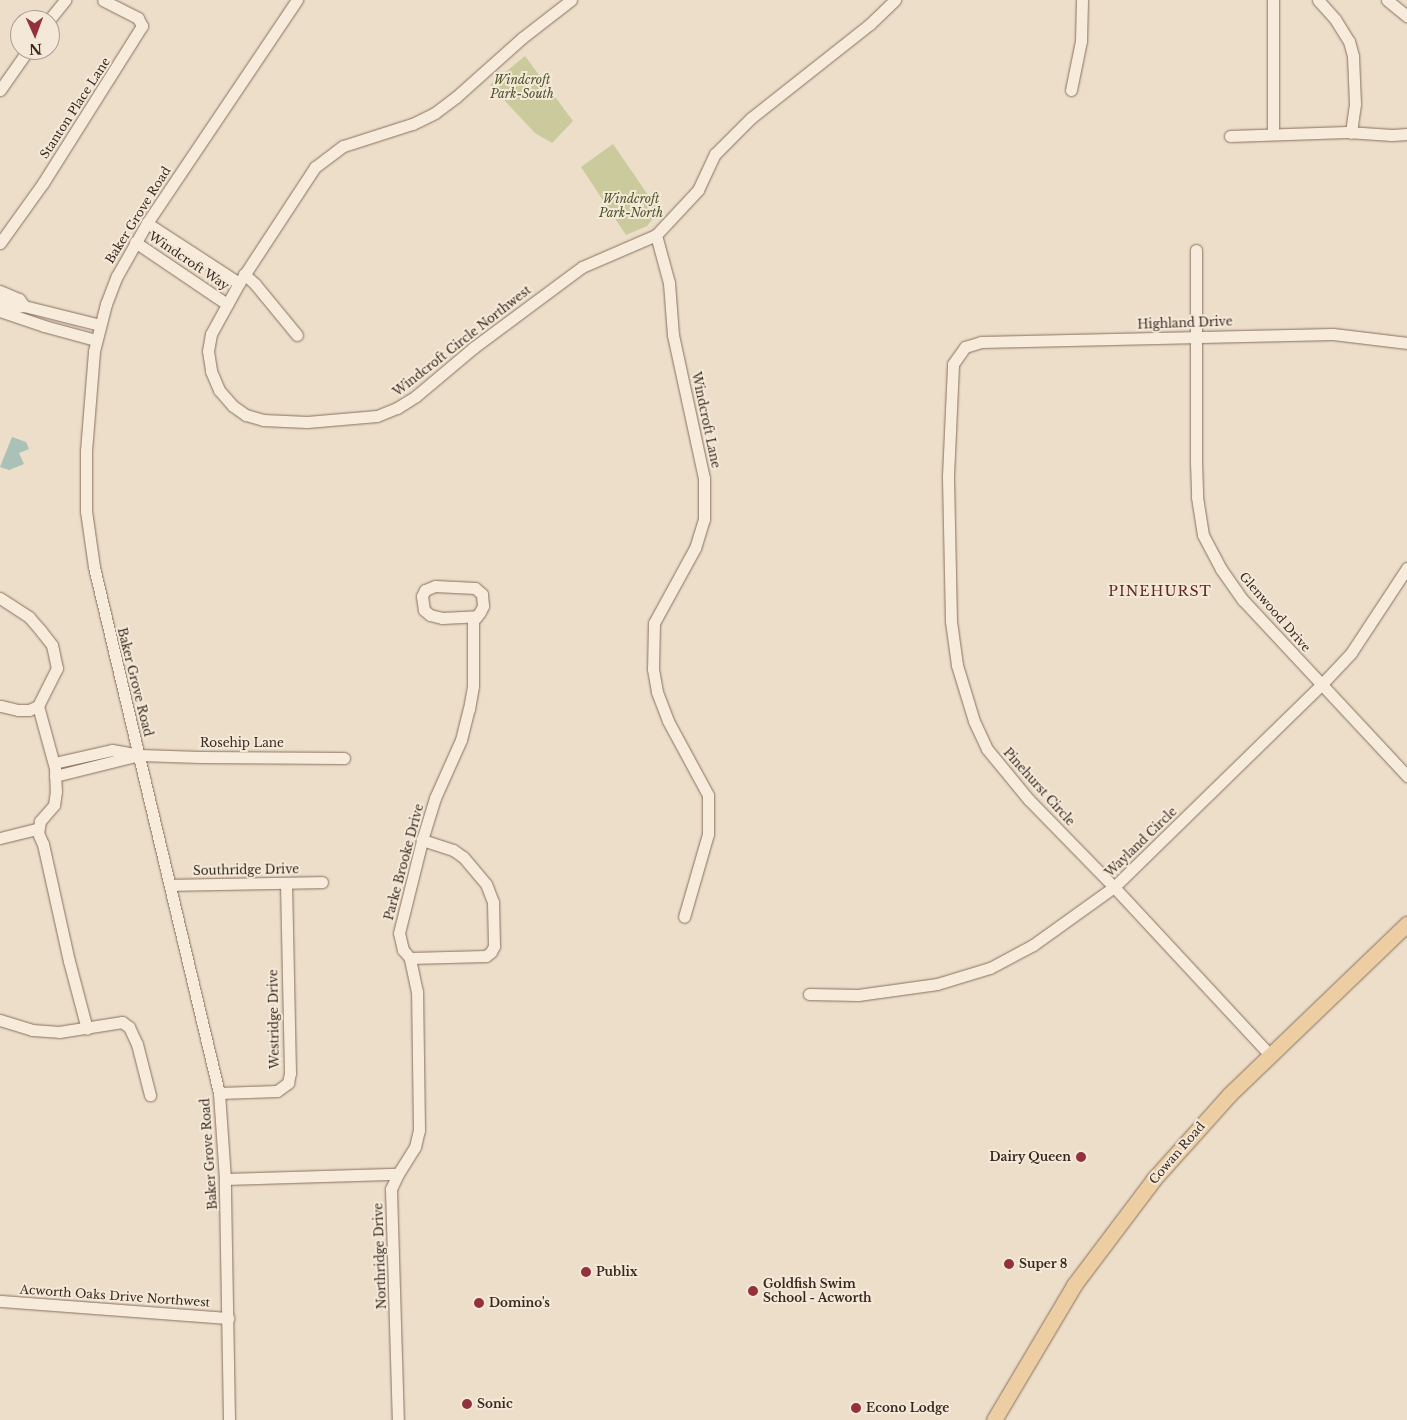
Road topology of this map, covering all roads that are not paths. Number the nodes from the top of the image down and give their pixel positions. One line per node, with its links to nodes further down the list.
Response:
1 (65, 0): 10 (street)
2 (103, 0): 22 (street, Stanton Place Lane)
3 (296, 0): 19 (street, Baker Grove Road)
4 (571, 0): 24 (street, Windcroft Circle Northwest)
5 (896, 0): 20 (street, Windcroft Circle Northwest)
6 (1082, 0): 14 (street)
7 (1273, 0): 15 (street)
8 (1318, 0): 16 (street)
9 (1387, 0): 11 (street)
10 (57, 10)
11 (1407, 16)
12 (21, 60): 13 (street)
13 (0, 90)
14 (1071, 90)
15 (1273, 133): 16 (street); 18 (street)
16 (1352, 133): 17 (street)
17 (1407, 134)
18 (1230, 136)
19 (147, 223): 21 (street, Baker Grove Road); 24 (street, Windcroft Way)
20 (656, 235): 27 (street, Windcroft Circle Northwest); 54 (street, Windcroft Lane)
21 (135, 242): 27 (street, Windcroft Way); 30 (street, Baker Grove Road)
22 (0, 243)
23 (1196, 250): 32 (street, Glenwood Drive)
24 (242, 278): 27 (street, Windcroft Circle Northwest); 31 (street)
25 (0, 291): 28 (street)
26 (0, 300): 28 (street)
27 (227, 304)
28 (24, 306): 30 (street)
29 (0, 311): 33 (street)
30 (100, 325): 33 (street, Baker Grove Road)
31 (297, 335)
32 (1196, 336): 34 (street, Highland Drive); 35 (street, Highland Drive); 39 (street, Glenwood Drive)
33 (96, 340): 42 (street, Baker Grove Road)
34 (1407, 343)
35 (965, 347): 53 (street, Pinehurst Circle)
36 (1407, 568): 39 (street, Wayland Circle)
37 (0, 598): 41 (street)
38 (477, 616): 38 (street, Parke Brooke Drive); 49 (street, Parke Brooke Drive)
39 (1321, 685): 46 (street, Glenwood Drive); 53 (street, Wayland Circle)
40 (0, 706): 41 (street)
41 (38, 706): 44 (street)
42 (139, 755): 43 (street, Rosehip Lane); 44 (street); 45 (street); 52 (street, Baker Grove Road)
43 (344, 758)
44 (54, 763): 45 (street)
45 (55, 776): 47 (street)
46 (1407, 776)
47 (37, 829): 48 (street); 59 (street)
48 (0, 838)
49 (422, 840): 56 (street, Parke Brooke Drive); 56 (street)
50 (322, 882): 51 (street, Southridge Drive)
51 (286, 883): 52 (street, Southridge Drive); 61 (street, Westridge Drive)
52 (170, 885): 61 (street, Baker Grove Road)
53 (1114, 888): 57 (street, Wayland Circle); 60 (street, Pinehurst Circle)
54 (684, 917)
55 (1407, 924): 60 (main road, Cowan Road)
56 (410, 958): 63 (street, Parke Brooke Drive)
57 (809, 994)
58 (0, 1020): 59 (street)
59 (87, 1029): 62 (street)
60 (1270, 1056): 69 (main road, Cowan Road)
61 (219, 1093): 64 (street, Baker Grove Road)
62 (150, 1095)
63 (398, 1174): 64 (street); 68 (street, Northridge Drive)
64 (225, 1179): 66 (street, Baker Grove Road)
65 (0, 1301): 66 (street, Acworth Oaks Drive Northwest)
66 (228, 1318): 67 (street, Baker Grove Road)
67 (229, 1420)
68 (398, 1420)
69 (994, 1420)

